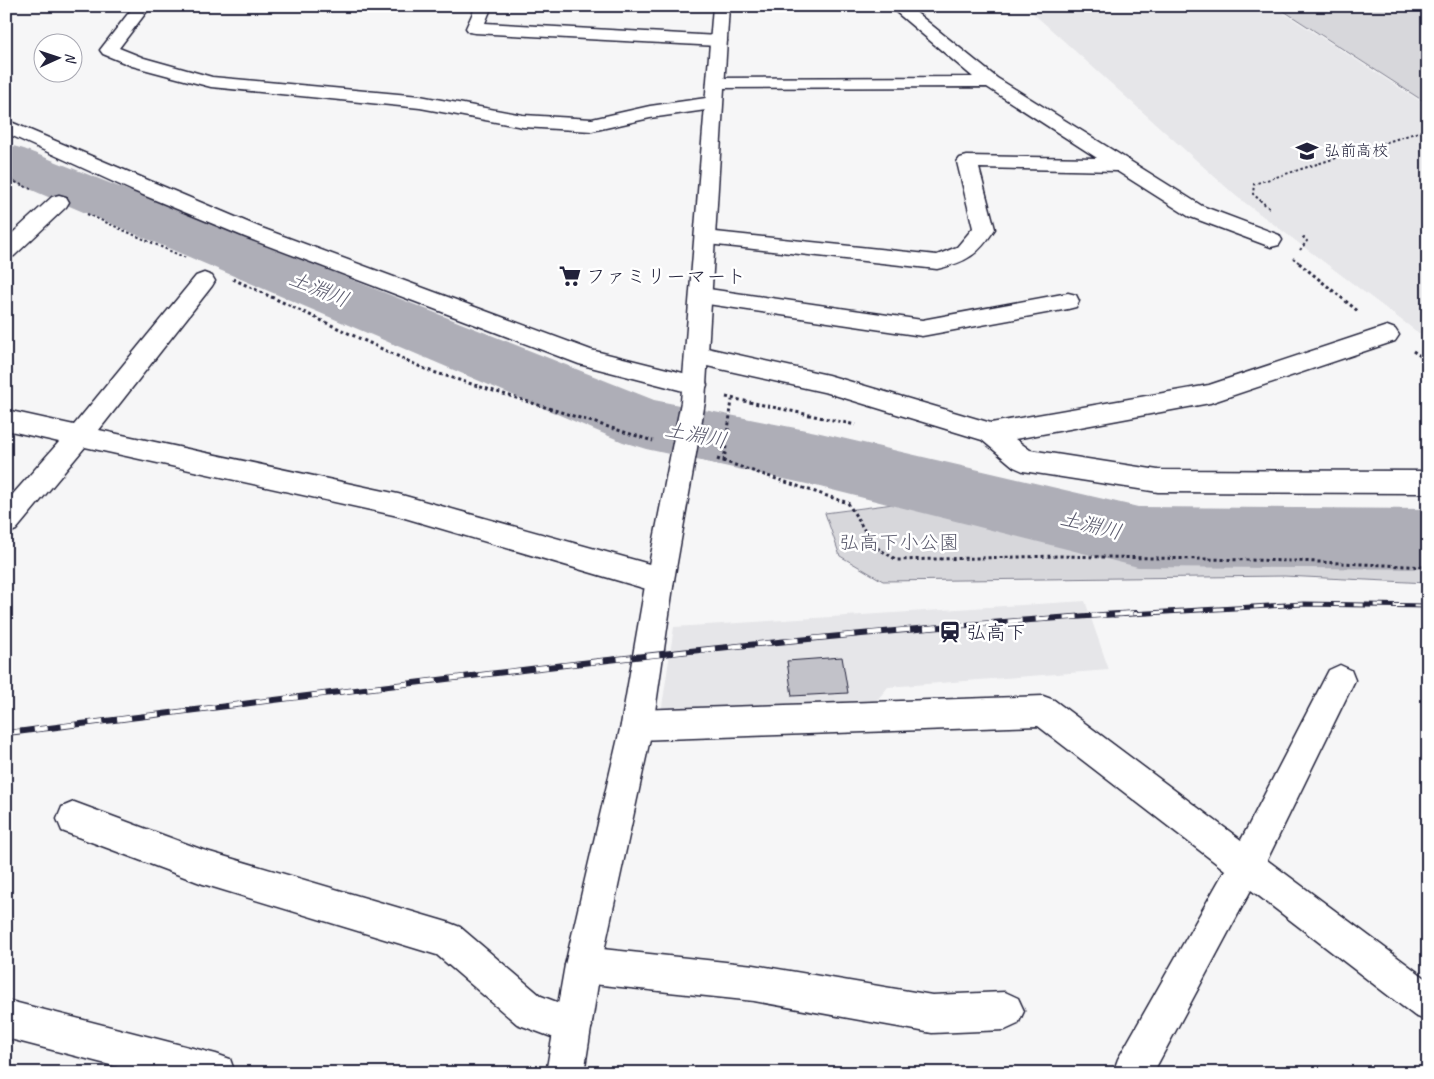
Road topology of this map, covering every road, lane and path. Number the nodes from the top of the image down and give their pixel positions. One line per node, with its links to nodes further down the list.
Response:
1 (143, 6): 7 (street)
2 (484, 6): 5 (street)
3 (721, 6): 5 (street)
4 (897, 6): 6 (street)
5 (718, 41): 7 (street)
6 (991, 82): 7 (street); 10 (street)
7 (714, 93): 15 (street)
8 (6, 126): 26 (street)
9 (1428, 129): 13 (path)
10 (1121, 165): 15 (street); 16 (street)
11 (6, 178): 12 (path)
12 (59, 202): 17 (street); 19 (path)
13 (1274, 212)
14 (1301, 235): 18 (path)
15 (706, 238): 21 (street)
16 (1271, 240): 18 (path)
17 (6, 251)
18 (1293, 258): 23 (path)
19 (190, 260)
20 (214, 278): 30 (street); 31 (path)
21 (702, 296): 22 (street); 24 (street)
22 (1068, 301)
23 (1387, 335): 25 (path); 29 (street)
24 (698, 355): 26 (street); 29 (street)
25 (1428, 361)
26 (694, 393): 31 (street)
27 (732, 400): 32 (path)
28 (6, 420): 30 (street)
29 (991, 433): 33 (street)
30 (80, 435): 34 (street); 36 (street)
31 (683, 450): 32 (path); 36 (street)
32 (724, 461): 35 (path)
33 (1428, 482)
34 (6, 522)
35 (1428, 567)
36 (660, 580): 38 (street)
37 (1340, 680): 40 (street)
38 (637, 725): 40 (street); 41 (street)
39 (74, 819): 45 (street)
40 (1246, 866): 42 (street); 48 (street)
41 (583, 965): 43 (street); 45 (street)
42 (1428, 1003)
43 (1005, 1011)
44 (6, 1019): 46 (street)
45 (573, 1026): 47 (street)
46 (216, 1073)
47 (565, 1073)
48 (1132, 1073)

